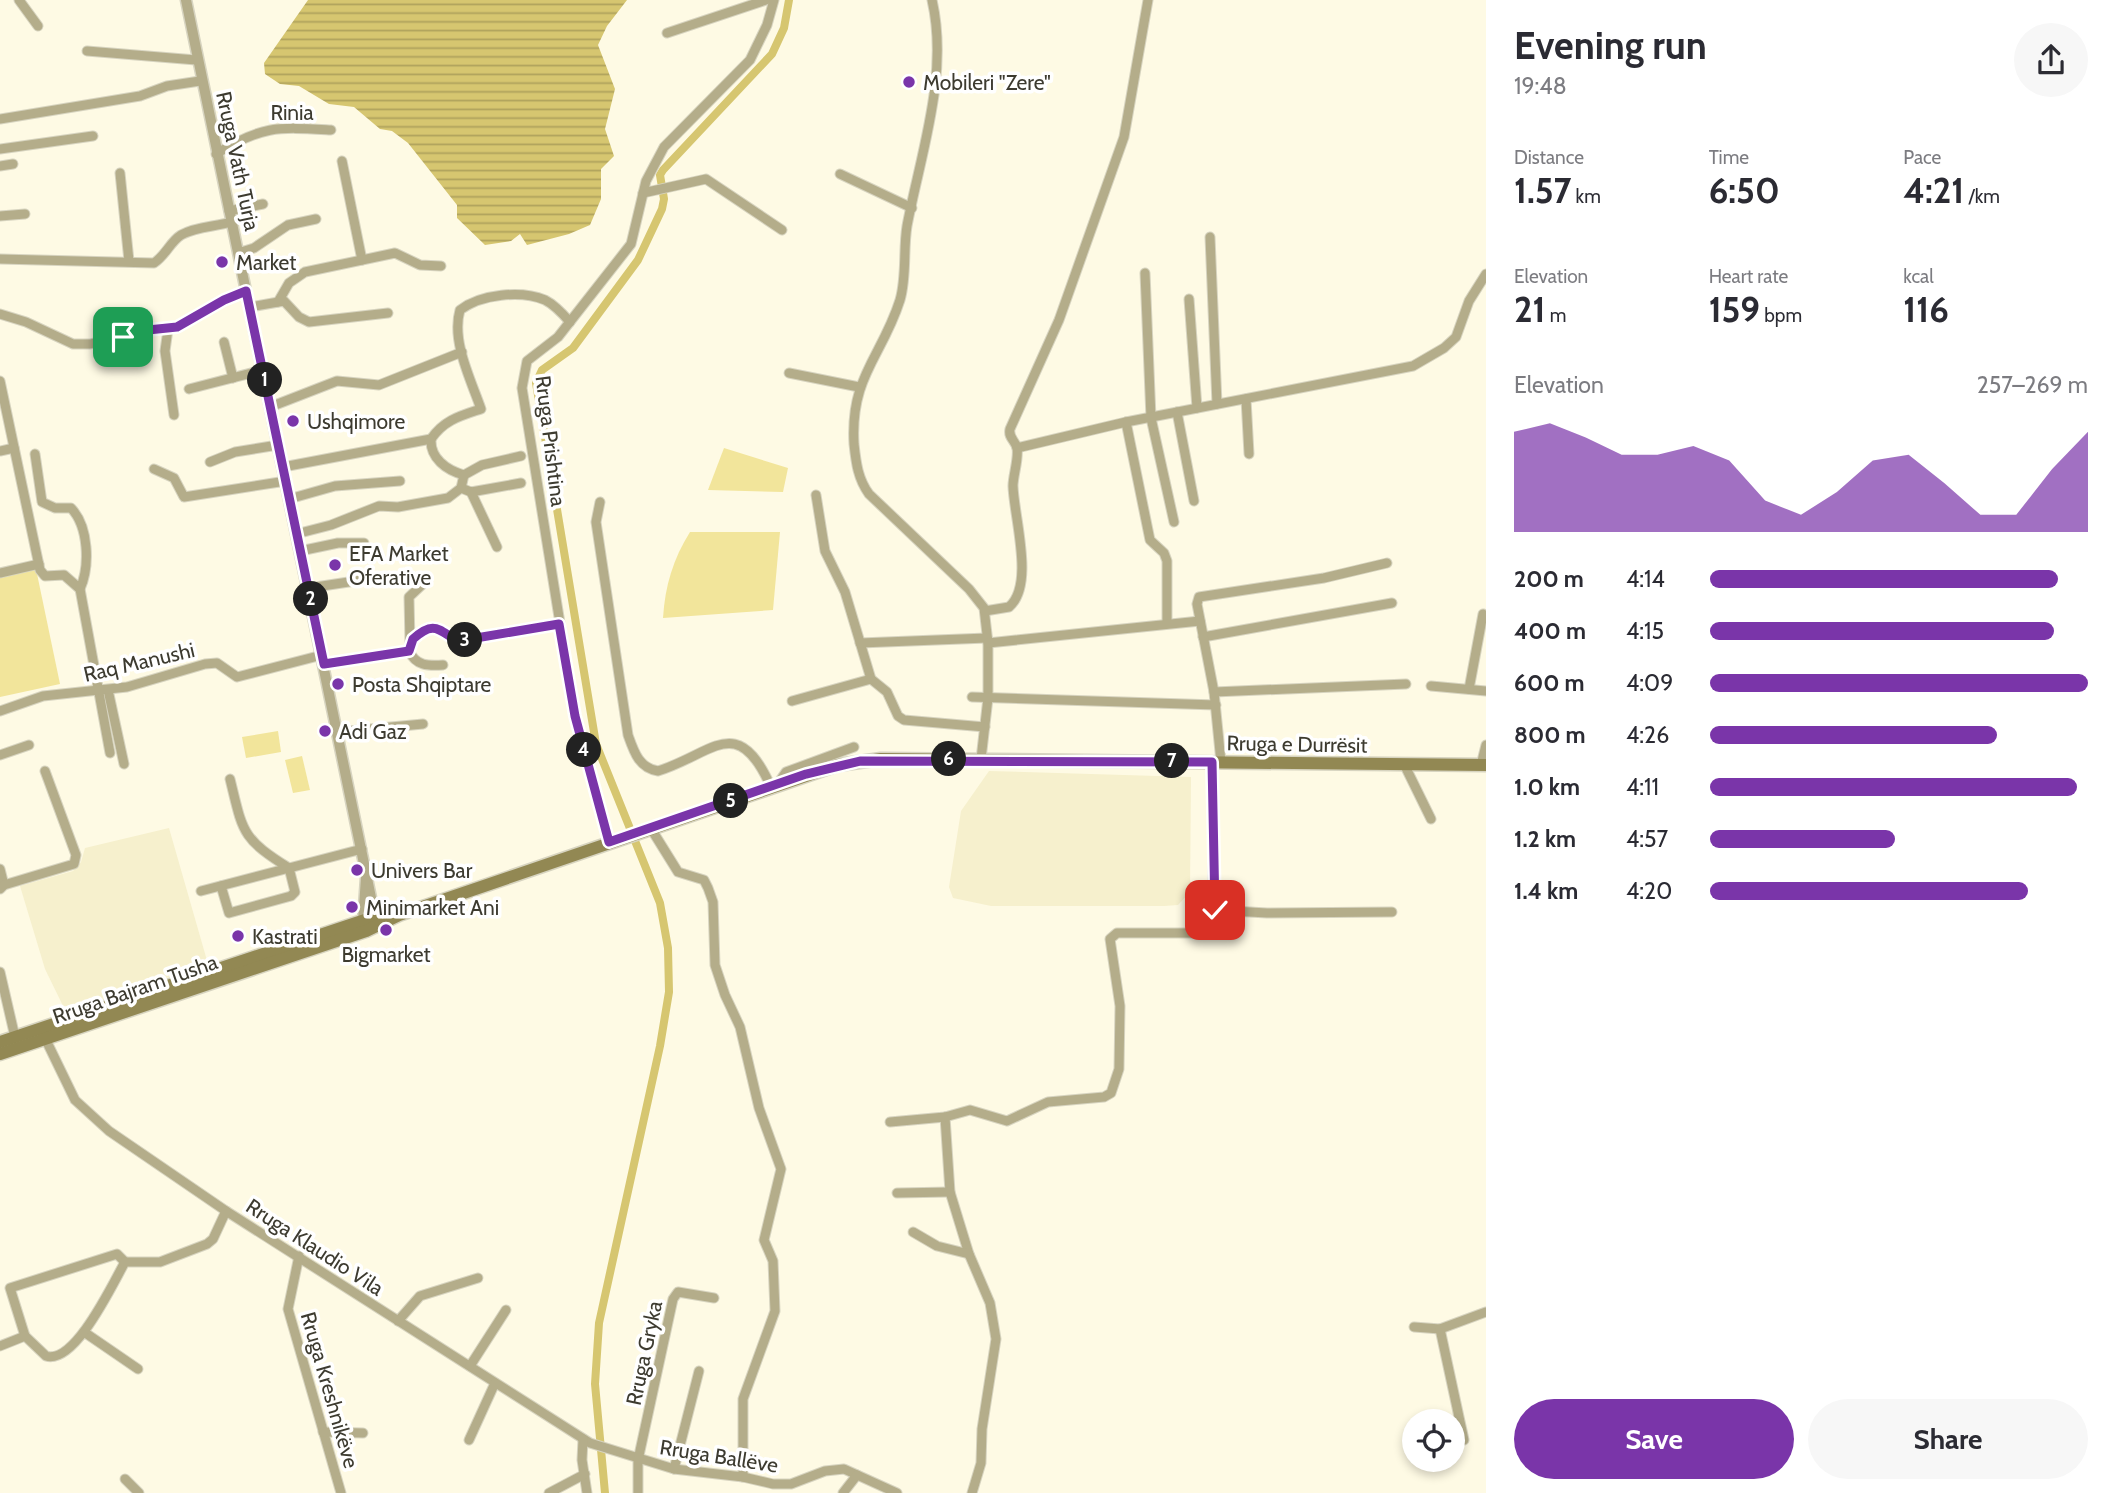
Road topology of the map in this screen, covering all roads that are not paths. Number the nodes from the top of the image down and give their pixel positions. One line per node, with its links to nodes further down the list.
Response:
1 (19, 0): 7 (street)
2 (186, 0): 10 (street, Rruga Vath Turja)
3 (766, 0): 8 (street)
4 (774, 0): 22 (street, Rruga Prishtina)
5 (932, 0): 24 (street)
6 (1148, 0): 65 (street)
7 (38, 26)
8 (667, 33)
9 (87, 51): 10 (street)
10 (197, 60): 11 (street, Rruga Vath Turja)
11 (200, 81): 12 (street); 16 (street, Rruga Vath Turja)
12 (0, 118)
13 (331, 130): 16 (street, Rinia)
14 (93, 136): 15 (street)
15 (0, 149)
16 (216, 154): 27 (street, Rruga Vath Turja)
17 (342, 161): 33 (street)
18 (13, 164): 19 (street)
19 (0, 166)
20 (120, 173): 34 (street)
21 (840, 174): 24 (street)
22 (643, 193): 29 (street); 44 (street, Rruga Prishtina)
23 (262, 204): 27 (street)
24 (912, 208): 52 (street)
25 (25, 214): 26 (street)
26 (0, 216)
27 (230, 217): 31 (street, Rruga Vath Turja); 34 (street)
28 (316, 219): 31 (street)
29 (782, 230)
30 (1210, 237): 55 (street)
31 (238, 253): 38 (street, Rruga Vath Turja)
32 (0, 259): 34 (street)
33 (362, 260): 35 (street); 40 (street)
34 (129, 261)
35 (441, 266)
36 (1145, 273): 60 (street)
37 (1486, 274): 54 (street)
38 (246, 291): 41 (street, Rruga Vath Turja); 45 (street)
39 (1189, 299): 57 (street)
40 (278, 302): 41 (street); 42 (street)
41 (250, 307): 48 (street, Rruga Vath Turja)
42 (388, 313)
43 (0, 314): 45 (street)
44 (570, 322): 47 (street); 99 (street, Rruga Prishtina)
45 (168, 329): 59 (street)
46 (224, 342): 50 (street)
47 (461, 352): 56 (street); 62 (street)
48 (264, 370): 50 (street); 56 (street, Rruga Vath Turja)
49 (789, 373): 52 (street)
50 (233, 378): 53 (street)
51 (0, 381): 64 (street)
52 (859, 387): 96 (street)
53 (188, 389)
54 (1246, 399): 55 (street); 68 (street)
55 (1217, 404): 57 (street)
56 (270, 407): 63 (street, Rruga Vath Turja)
57 (1197, 408): 58 (street)
58 (1177, 412): 60 (street); 81 (street)
59 (174, 415)
60 (1151, 418): 61 (street); 83 (street)
61 (1126, 422): 65 (street); 100 (street)
62 (431, 439): 71 (street); 73 (street)
63 (278, 445): 70 (street); 71 (street, Rruga Vath Turja)
64 (14, 448): 66 (street); 89 (street)
65 (1017, 448): 96 (street)
66 (0, 451)
67 (35, 454): 94 (street)
68 (1249, 454)
69 (520, 456): 73 (street)
70 (210, 462)
71 (283, 467): 74 (street, Rruga Vath Turja)
72 (154, 469): 74 (street)
73 (464, 475): 77 (street)
74 (286, 481): 80 (street, Rruga Vath Turja)
75 (400, 481): 80 (street)
76 (521, 483): 78 (street)
77 (461, 488): 78 (street); 84 (street)
78 (471, 492): 86 (street)
79 (817, 495): 103 (street)
80 (289, 499): 84 (street, Rruga Vath Turja)
81 (1194, 501)
82 (600, 502): 134 (street)
83 (1174, 522)
84 (296, 534): 87 (street, Rruga Vath Turja)
85 (364, 543): 87 (street)
86 (497, 547)
87 (300, 551): 93 (street, Rruga Vath Turja)
88 (1387, 563): 98 (street)
89 (38, 564): 90 (street); 94 (street)
90 (0, 573)
91 (374, 578): 93 (street)
92 (426, 581): 104 (street)
93 (309, 588): 105 (street, Rruga Vath Turja)
94 (80, 589): 111 (street)
95 (1392, 603): 101 (street)
96 (985, 611): 102 (street)
97 (1483, 614): 110 (street)
98 (1199, 621): 100 (street); 101 (street)
99 (559, 624): 104 (street, Raq Manushi); 137 (street, Rruga Prishtina)
100 (1167, 624): 102 (street)
101 (1203, 637): 113 (street)
102 (988, 641): 103 (street); 115 (street)
103 (860, 643): 107 (street)
104 (409, 647): 105 (street, Raq Manushi); 106 (street)
105 (323, 659): 111 (street, Raq Manushi); 121 (street, Rruga Vath Turja)
106 (443, 665)
107 (871, 679): 116 (street); 120 (street)
108 (1406, 684): 113 (street)
109 (1431, 686): 110 (street)
110 (1469, 689): 112 (street)
111 (104, 691): 118 (street, Raq Manushi); 125 (street); 129 (street)
112 (1486, 691)
113 (1214, 692): 117 (street)
114 (972, 697): 115 (street)
115 (988, 698): 117 (street); 120 (street)
116 (792, 701)
117 (1216, 705): 128 (street)
118 (0, 711)
119 (423, 724): 121 (street)
120 (985, 727): 127 (street)
121 (338, 732): 138 (street, Rruga Vath Turja)
122 (1486, 744): 131 (street)
123 (29, 745): 126 (street)
124 (854, 747): 134 (street)
125 (110, 753)
126 (0, 755)
127 (981, 759): 128 (main road, Rruga e Durrësit); 134 (main road, Rruga e Durrësit)
128 (1217, 762): 130 (main road, Rruga e Durrësit); 144 (street)
129 (124, 764)
130 (1404, 764): 131 (main road, Rruga e Durrësit); 135 (street)
131 (1483, 765)
132 (45, 771): 142 (street)
133 (230, 779): 139 (street)
134 (774, 786): 136 (main road, Rruga e Durrësit)
135 (1431, 818)
136 (648, 828): 137 (main road, Rruga e Durrësit); 185 (street)
137 (613, 840): 146 (main road, Rruga Bajram Tusha)
138 (362, 849): 139 (street); 146 (street, Rruga Vath Turja)
139 (289, 868): 141 (street); 141 (street)
140 (0, 869): 142 (street)
141 (220, 886): 143 (street)
142 (2, 887)
143 (201, 891)
144 (1215, 910): 145 (street); 152 (street)
145 (1392, 912)
146 (370, 924): 148 (main road, Rruga Bajram Tusha)
147 (0, 972): 149 (street)
148 (43, 1034): 149 (main road, Rruga Bajram Tusha); 151 (main road, Rruga Bajram Tusha); 156 (street, Rruga Klaudio Vila)
149 (15, 1037): 150 (main road, Rruga Bajram Tusha)
150 (0, 1042)
151 (0, 1054)
152 (945, 1117): 153 (street); 154 (street)
153 (890, 1122)
154 (950, 1192): 155 (street); 158 (street)
155 (897, 1193)
156 (226, 1211): 159 (street, Rruga Klaudio Vila); 160 (street)
157 (913, 1232): 158 (street)
158 (969, 1254): 194 (street)
159 (299, 1256): 165 (street, Rruga Klaudio Vila); 176 (street, Rruga Kreshnikëve)
160 (125, 1262): 168 (street); 169 (street)
161 (478, 1278): 165 (street)
162 (714, 1298): 181 (street, Rruga Gryka)
163 (506, 1310): 171 (street)
164 (1486, 1312): 167 (street)
165 (398, 1321): 171 (street, Rruga Klaudio Vila)
166 (1414, 1327): 167 (street)
167 (1440, 1329): 175 (street)
168 (84, 1332): 169 (street); 172 (street)
169 (25, 1336): 170 (street)
170 (0, 1346)
171 (470, 1366): 174 (street, Rruga Klaudio Vila)
172 (138, 1369)
173 (699, 1371): 182 (street)
174 (495, 1383): 178 (street); 179 (street, Rruga Klaudio Vila)
175 (1457, 1409)
176 (323, 1432): 177 (street); 188 (street, Rruga Kreshnikëve)
177 (363, 1433)
178 (469, 1440)
179 (587, 1441): 180 (street, Rruga Klaudio Vila); 183 (street)
180 (614, 1451): 181 (street, Rruga Ballëve)
181 (638, 1460): 182 (street, Rruga Ballëve); 191 (street)
182 (674, 1469): 185 (street, Rruga Ballëve)
183 (585, 1474): 189 (street); 190 (street)
184 (857, 1475): 185 (street, Rruga Ballëve); 192 (street); 193 (street, Rruga Ballëve)
185 (743, 1477)
186 (125, 1479): 187 (street)
187 (139, 1493)
188 (341, 1493)
189 (550, 1493)
190 (587, 1493)
191 (638, 1493)
192 (843, 1493)
193 (897, 1493)
194 (972, 1493)

